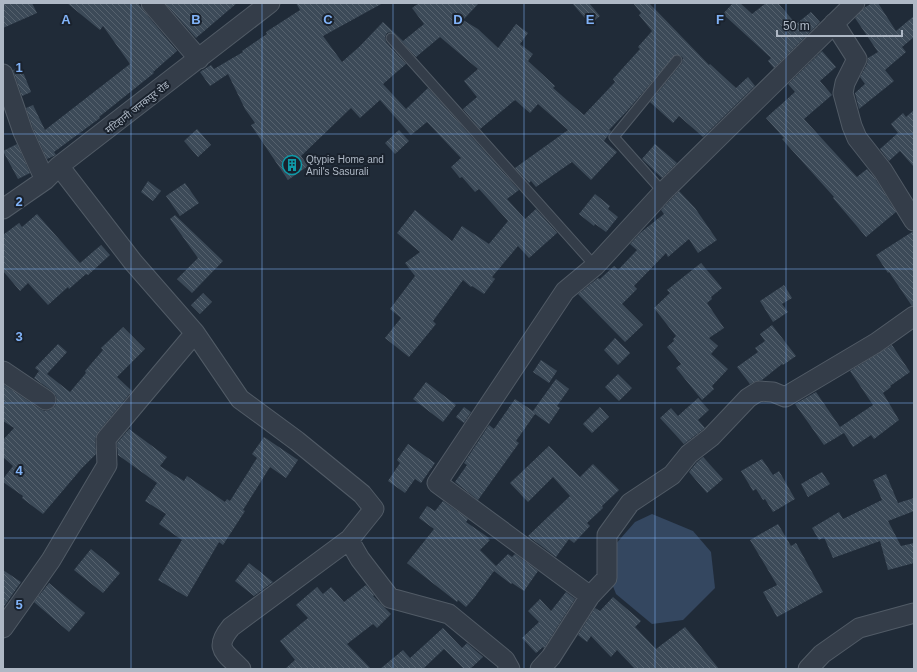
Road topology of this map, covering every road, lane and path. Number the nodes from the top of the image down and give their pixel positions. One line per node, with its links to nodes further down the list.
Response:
1 (151, 3): 6 (street)
2 (270, 3): 6 (street, मटिहानी जनकपुर रोड)
3 (855, 3): 4 (street)
4 (834, 23): 11 (street); 13 (street)
5 (391, 38): 14 (lane)
6 (199, 59): 9 (street, मटिहानी जनकपुर रोड)
7 (678, 60): 11 (lane)
8 (3, 74): 10 (street)
9 (59, 166): 10 (street, मटिहानी जनकपुर रोड); 16 (street)
10 (45, 180): 12 (street, मटिहानी जनकपुर रोड)
11 (663, 192): 14 (street)
12 (3, 209)
13 (914, 221)
14 (595, 266): 20 (street)
15 (914, 316): 20 (street)
16 (195, 333): 19 (street); 22 (street)
17 (3, 371): 18 (street)
18 (46, 400)
19 (374, 509): 23 (street); 24 (street)
20 (590, 596): 25 (street)
21 (914, 613): 26 (street)
22 (3, 628)
23 (241, 669)
24 (510, 669)
25 (540, 669)
26 (808, 669)

